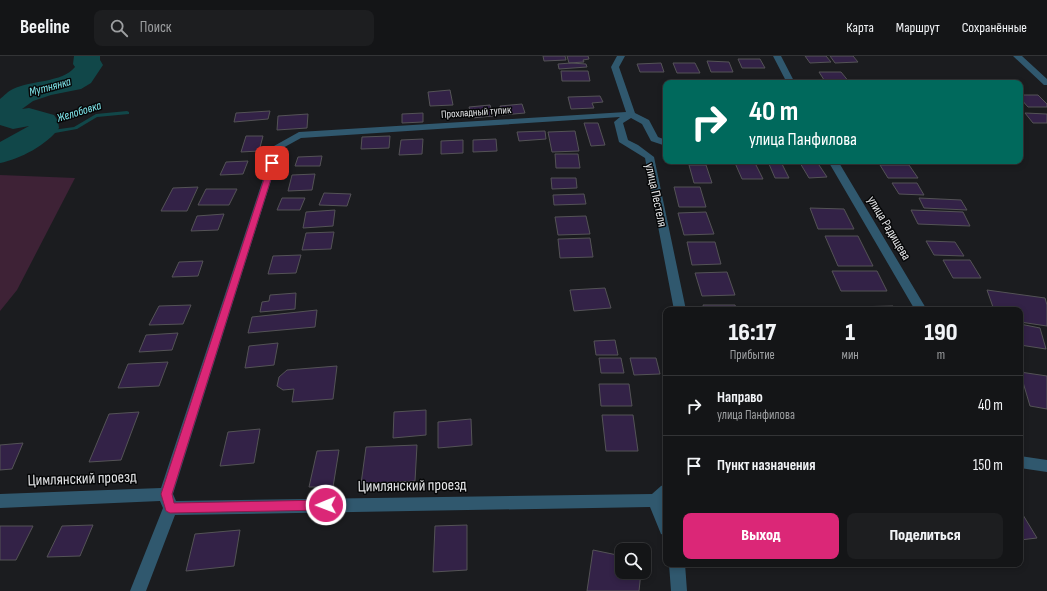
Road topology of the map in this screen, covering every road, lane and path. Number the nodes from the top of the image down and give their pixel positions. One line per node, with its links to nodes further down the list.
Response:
1 (621, 56): 6 (street)
2 (777, 56): 4 (street)
3 (1017, 56): 5 (street)
4 (789, 80)
5 (1047, 83)
6 (631, 114): 7 (street); 10 (street, улица Пестеля); 19 (street, Прохладный тупик)
7 (652, 143): 8 (street); 9 (street); 10 (street); 11 (street)
8 (663, 143)
9 (663, 146)
10 (635, 147): 11 (street, улица Пестеля)
11 (649, 157): 13 (street, улица Пестеля)
12 (835, 164): 14 (street, улица Радищева)
13 (679, 307)
14 (920, 307)
15 (1023, 462): 16 (street)
16 (1047, 466)
17 (660, 495): 19 (street, Цимлянский проезд); 20 (street)
18 (0, 501): 19 (street, Цимлянский проезд)
19 (168, 501): 22 (street)
20 (663, 512)
21 (677, 567): 23 (street)
22 (138, 591)
23 (679, 591)

